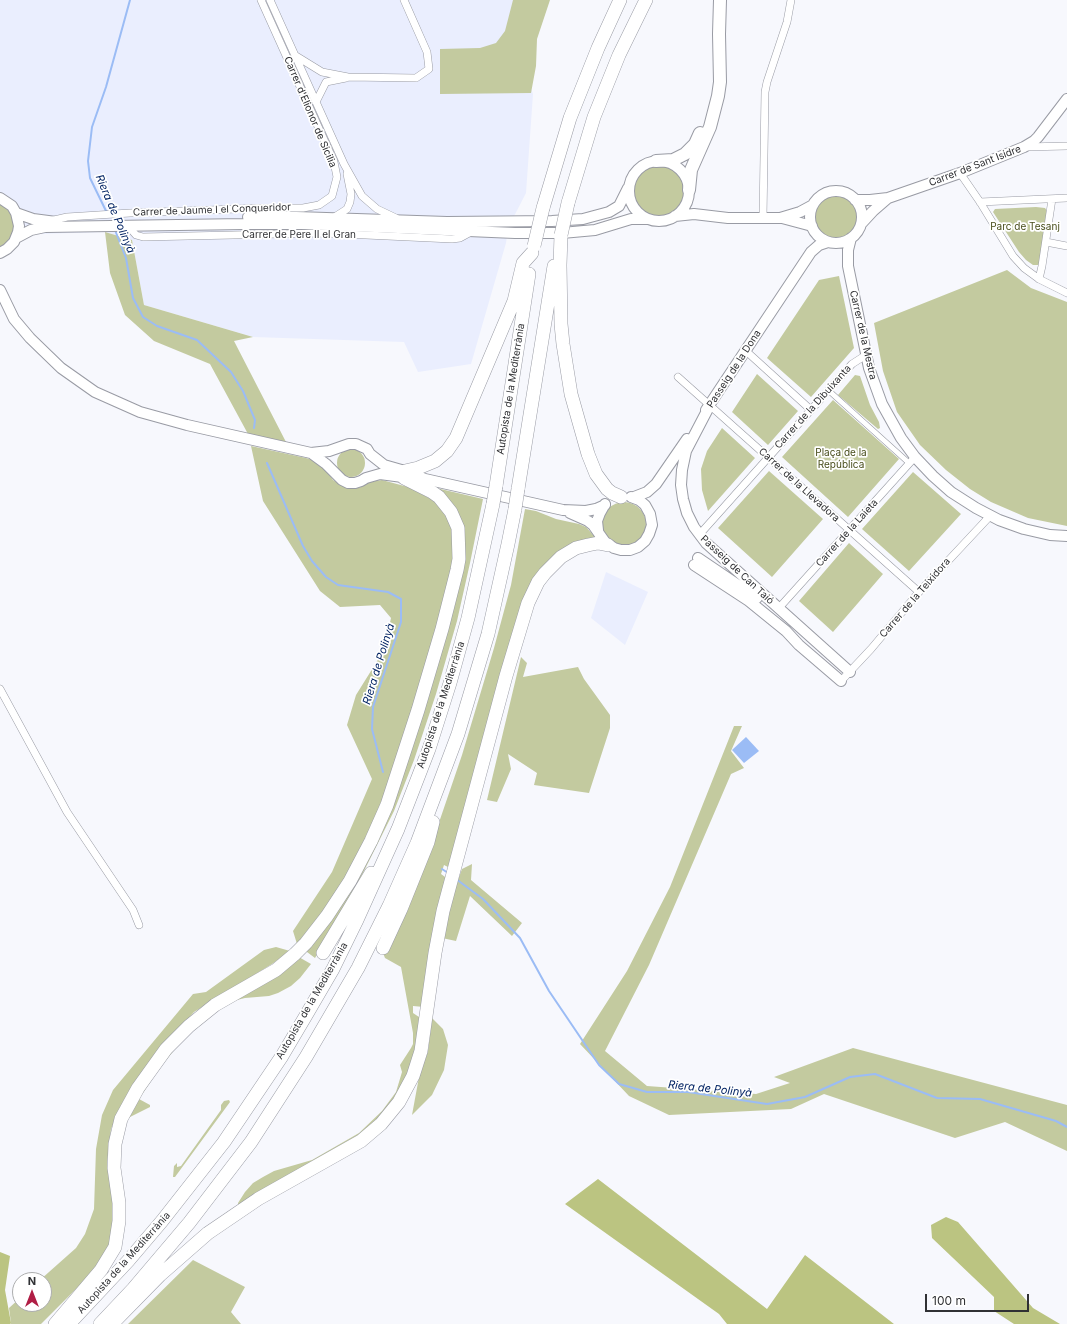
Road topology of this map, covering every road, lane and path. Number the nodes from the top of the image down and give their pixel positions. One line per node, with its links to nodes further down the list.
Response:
1 (261, 0): 27 (street, Carrer d'Elionor de Sicilia)
2 (270, 0): 9 (street, Carrer d'Elionor de Sicilia)
3 (404, 0): 10 (street)
4 (620, 0): 47 (highway, Autopista de la Mediterrània, bridge)
5 (646, 0): 45 (highway, bridge)
6 (715, 0): 15 (highway)
7 (720, 0): 19 (highway)
8 (792, 0): 32 (street)
9 (296, 56): 10 (street); 12 (street, Carrer d'Elionor de Sicilia)
10 (348, 77): 12 (street)
11 (1067, 99): 14 (main road, Carrer de Sant Isidre)
12 (316, 102): 16 (street, Carrer d'Elionor de Sicilia)
13 (1067, 146): 14 (street)
14 (1024, 147): 17 (main road, Carrer de Sant Isidre)
15 (656, 161): 18 (main road); 19 (main road)
16 (344, 164): 31 (street, Carrer d'Elionor de Sicilia); 36 (street, Carrer d'Elionor de Sicilia)
17 (960, 173): 21 (main road, Carrer de Sant Isidre); 25 (street)
18 (628, 188): 34 (main road); 36 (main road)
19 (689, 192): 29 (main road); 30 (main road)
20 (1, 197): 28 (main road)
21 (888, 198): 24 (main road, Carrer de Sant Isidre); 38 (main road, Carrer de Sant Isidre)
22 (1067, 198): 23 (street)
23 (1052, 199): 25 (street); 44 (street)
24 (855, 200): 26 (main road); 38 (main road)
25 (980, 202): 51 (street)
26 (813, 205): 33 (main road); 40 (main road)
27 (303, 208): 35 (street, Carrer de Jaume I el Conqueridor)
28 (16, 213): 35 (main road); 41 (main road)
29 (675, 216): 30 (main road); 34 (main road)
30 (713, 217): 32 (main road)
31 (332, 218): 36 (main road); 39 (main road)
32 (763, 218): 33 (main road)
33 (780, 218): 40 (main road)
34 (647, 219): 39 (main road)
35 (50, 221): 37 (main road)
36 (402, 221)
37 (106, 224): 39 (main road); 41 (main road)
38 (861, 224): 42 (main road)
39 (123, 225)
40 (813, 229): 43 (main road); 48 (main road, Passeig de la Dona)
41 (16, 238): 49 (main road)
42 (851, 238): 43 (main road); 50 (main road, Carrer de la Mestra)
43 (831, 242): 48 (main road, Passeig de la Dona); 50 (main road, Carrer de la Mestra)
44 (1046, 242): 46 (street); 51 (street)
45 (560, 243): 69 (highway); 84 (highway, bridge)
46 (1067, 246)
47 (533, 250): 65 (highway); 85 (highway, Autopista de la Mediterrània, bridge)
48 (810, 252): 54 (main road, Passeig de la Dona)
49 (1, 255)
50 (848, 266): 55 (main road, Carrer de la Mestra)
51 (1039, 279): 53 (street)
52 (1, 293): 61 (main road)
53 (1067, 293)
54 (746, 351): 58 (main road, Passeig de la Dona); 59 (street)
55 (866, 355): 57 (street, Carrer de la Dibuixanta); 64 (main road, Carrer de la Mestra)
56 (678, 377): 58 (street, Carrer de la Llevadora)
57 (828, 390): 59 (street, Carrer de la Dibuixanta); 64 (street)
58 (710, 405): 63 (street, Carrer de la Llevadora); 68 (main road, Passeig de la Dona); 76 (main road, Passeig de Can Taió)
59 (811, 410): 63 (street, Carrer de la Dibuixanta)
60 (342, 446): 61 (main road); 62 (main road); 66 (main road)
61 (311, 453): 66 (main road)
62 (370, 454): 65 (main road); 67 (main road)
63 (768, 458): 75 (street, Carrer de la Llevadora); 76 (street, Carrer de la Dibuixanta)
64 (912, 460): 73 (main road, Carrer de la Mestra); 75 (street, Carrer de la Laieta)
65 (404, 474): 67 (main road); 71 (main road); 90 (highway)
66 (337, 476): 67 (main road)
67 (366, 478)
68 (656, 484): 69 (main road, Passeig de la Dona); 72 (main road, Passeig de la Dona)
69 (627, 497): 70 (main road); 72 (main road)
70 (605, 505): 71 (main road); 74 (main road)
71 (564, 510): 74 (main road)
72 (650, 514): 78 (main road)
73 (990, 516): 77 (main road, Carrer de la Mestra); 79 (street, Carrer de la Teixidora)
74 (598, 530): 78 (main road)
75 (849, 530): 79 (street, Carrer de la Llevadora); 80 (street, Carrer de la Laieta)
76 (699, 535): 80 (main road, Passeig de Can Taió)
77 (1067, 536)
78 (608, 545): 93 (highway)
79 (919, 592): 81 (street, Carrer de la Teixidora)
80 (778, 609): 81 (main road, Passeig de Can Taió)
81 (846, 669): 82 (street, Carrer de la Teixidora); 82 (main road, Passeig de Can Taió)
82 (841, 681)
83 (0, 689): 86 (street)
84 (447, 766): 87 (highway); 92 (highway)
85 (398, 829): 88 (highway); 91 (highway, Autopista de la Mediterrània)
86 (139, 925)
87 (383, 948)
88 (323, 953)
89 (121, 1249): 90 (highway)
90 (56, 1324)
91 (69, 1324)
92 (100, 1324)
93 (112, 1324)

